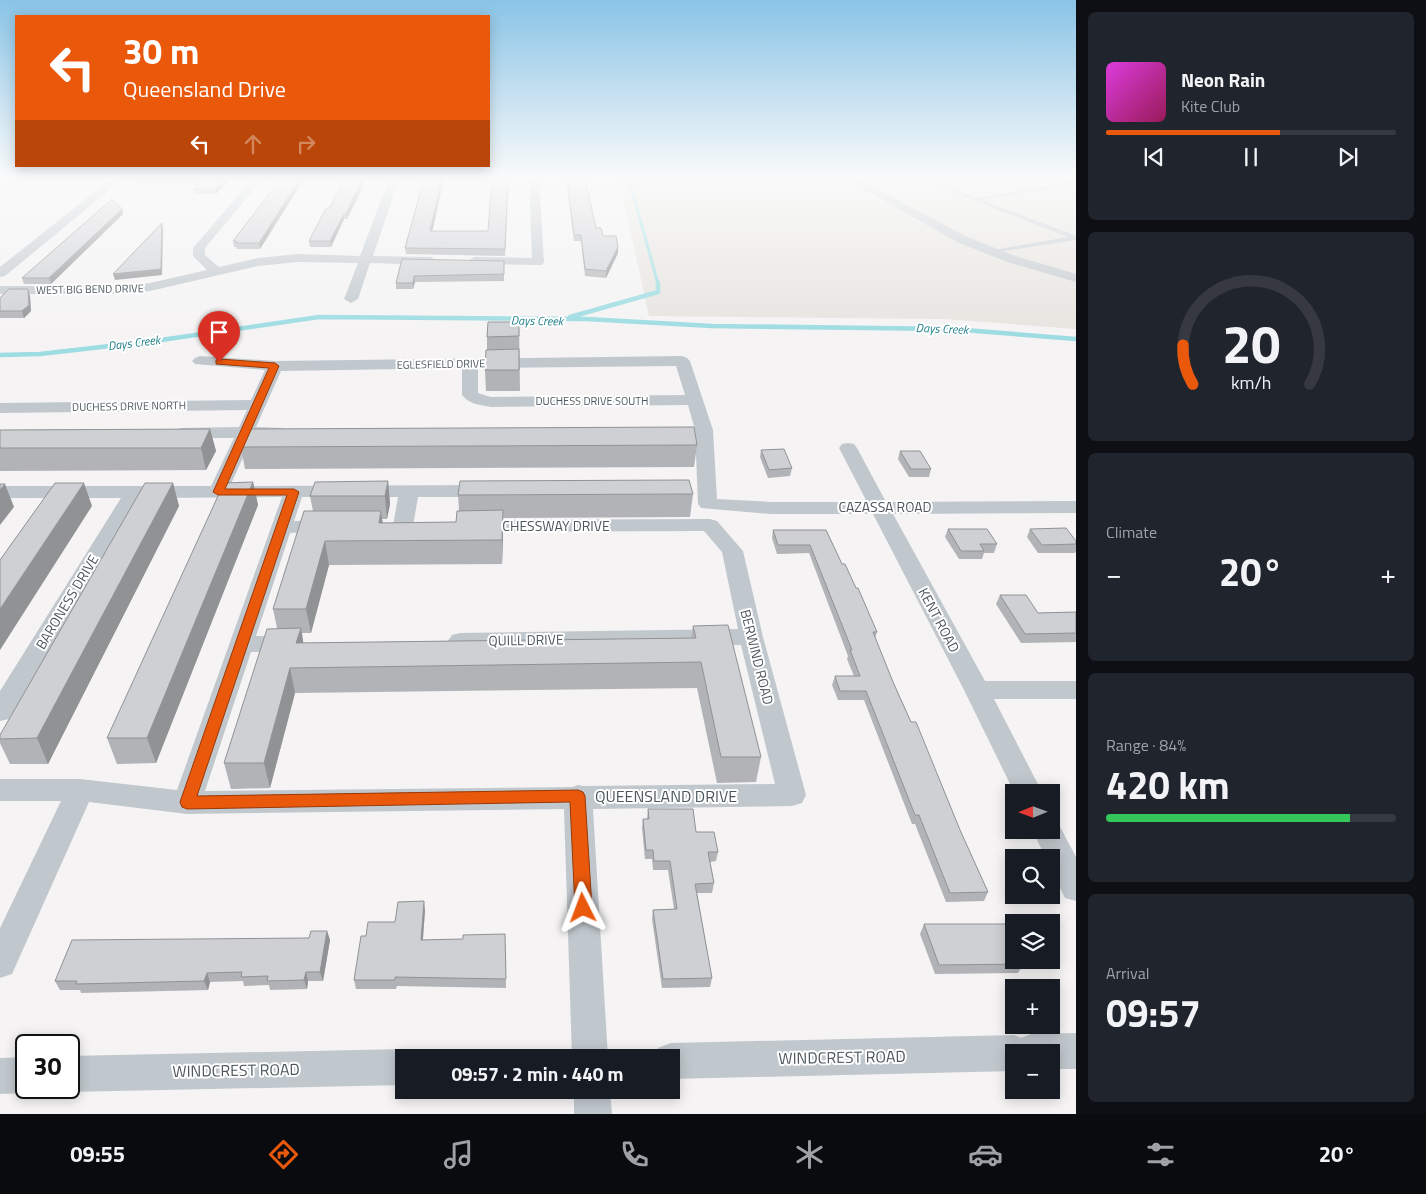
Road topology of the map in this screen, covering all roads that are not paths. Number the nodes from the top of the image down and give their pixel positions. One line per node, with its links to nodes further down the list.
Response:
1 (53, 231): 13 (street)
2 (214, 231): 12 (street)
3 (376, 231): 9 (street)
4 (537, 231): 11 (street)
5 (946, 231): 8 (street)
6 (1058, 231): 7 (lane)
7 (1076, 238): 8 (lane)
8 (994, 252): 14 (street)
9 (366, 260): 10 (street, WEST BIG BEND DRIVE); 12 (street, WEST BIG BEND DRIVE); 16 (street)
10 (442, 261)
11 (462, 261)
12 (217, 272): 15 (street, WEST BIG BEND DRIVE)
13 (0, 273)
14 (1076, 278)
15 (0, 290)
16 (351, 299)
17 (200, 361): 19 (street, EGLESFIELD DRIVE)
18 (470, 364): 19 (street, EGLESFIELD DRIVE); 20 (street, EGLESFIELD DRIVE); 20 (street, DUCHESS DRIVE SOUTH)
19 (275, 366): 21 (street)
20 (693, 400): 24 (street)
21 (258, 405): 22 (street, DUCHESS DRIVE NORTH); 25 (street)
22 (0, 408)
23 (684, 430): 24 (street)
24 (704, 430): 35 (street, CAZASSA ROAD)
25 (246, 432): 26 (street); 27 (street); 32 (street)
26 (296, 432)
27 (167, 433)
28 (848, 448): 35 (street, KENT ROAD)
29 (506, 491): 34 (street)
30 (0, 492): 31 (street)
31 (134, 492): 32 (street); 48 (street, BARONESS DRIVE)
32 (218, 492): 33 (street)
33 (294, 492): 34 (street); 38 (street)
34 (409, 492): 40 (street)
35 (879, 507): 36 (street, CAZASSA ROAD); 46 (street, KENT ROAD)
36 (1076, 507)
37 (710, 525): 41 (street, CHESSWAY DRIVE); 42 (street, BERWIND ROAD)
38 (282, 526): 39 (street); 45 (street)
39 (347, 526)
40 (403, 526)
41 (452, 526)
42 (751, 637): 43 (street, QUILL DRIVE); 52 (street, BERWIND ROAD)
43 (442, 641)
44 (312, 643): 45 (street)
45 (242, 644): 54 (street)
46 (977, 690): 47 (street); 49 (street, KENT ROAD)
47 (1076, 690)
48 (0, 712)
49 (1024, 784)
50 (0, 790): 51 (street, QUEENSLAND DRIVE)
51 (80, 790): 54 (street, QUEENSLAND DRIVE); 57 (street)
52 (792, 795): 53 (street, QUEENSLAND DRIVE)
53 (578, 796): 54 (street, QUEENSLAND DRIVE); 58 (street)
54 (187, 802)
55 (1052, 839): 56 (street)
56 (1076, 888)
57 (0, 963)
58 (590, 1049)
59 (1060, 1052): 60 (street)
60 (1076, 1052)
61 (1005, 1053): 62 (street, WINDCREST ROAD)
62 (680, 1061)
63 (395, 1067): 64 (street, WINDCREST ROAD)
64 (80, 1074)
65 (15, 1075): 66 (street)
66 (0, 1076)
67 (592, 1099): 68 (street)
68 (593, 1114)

